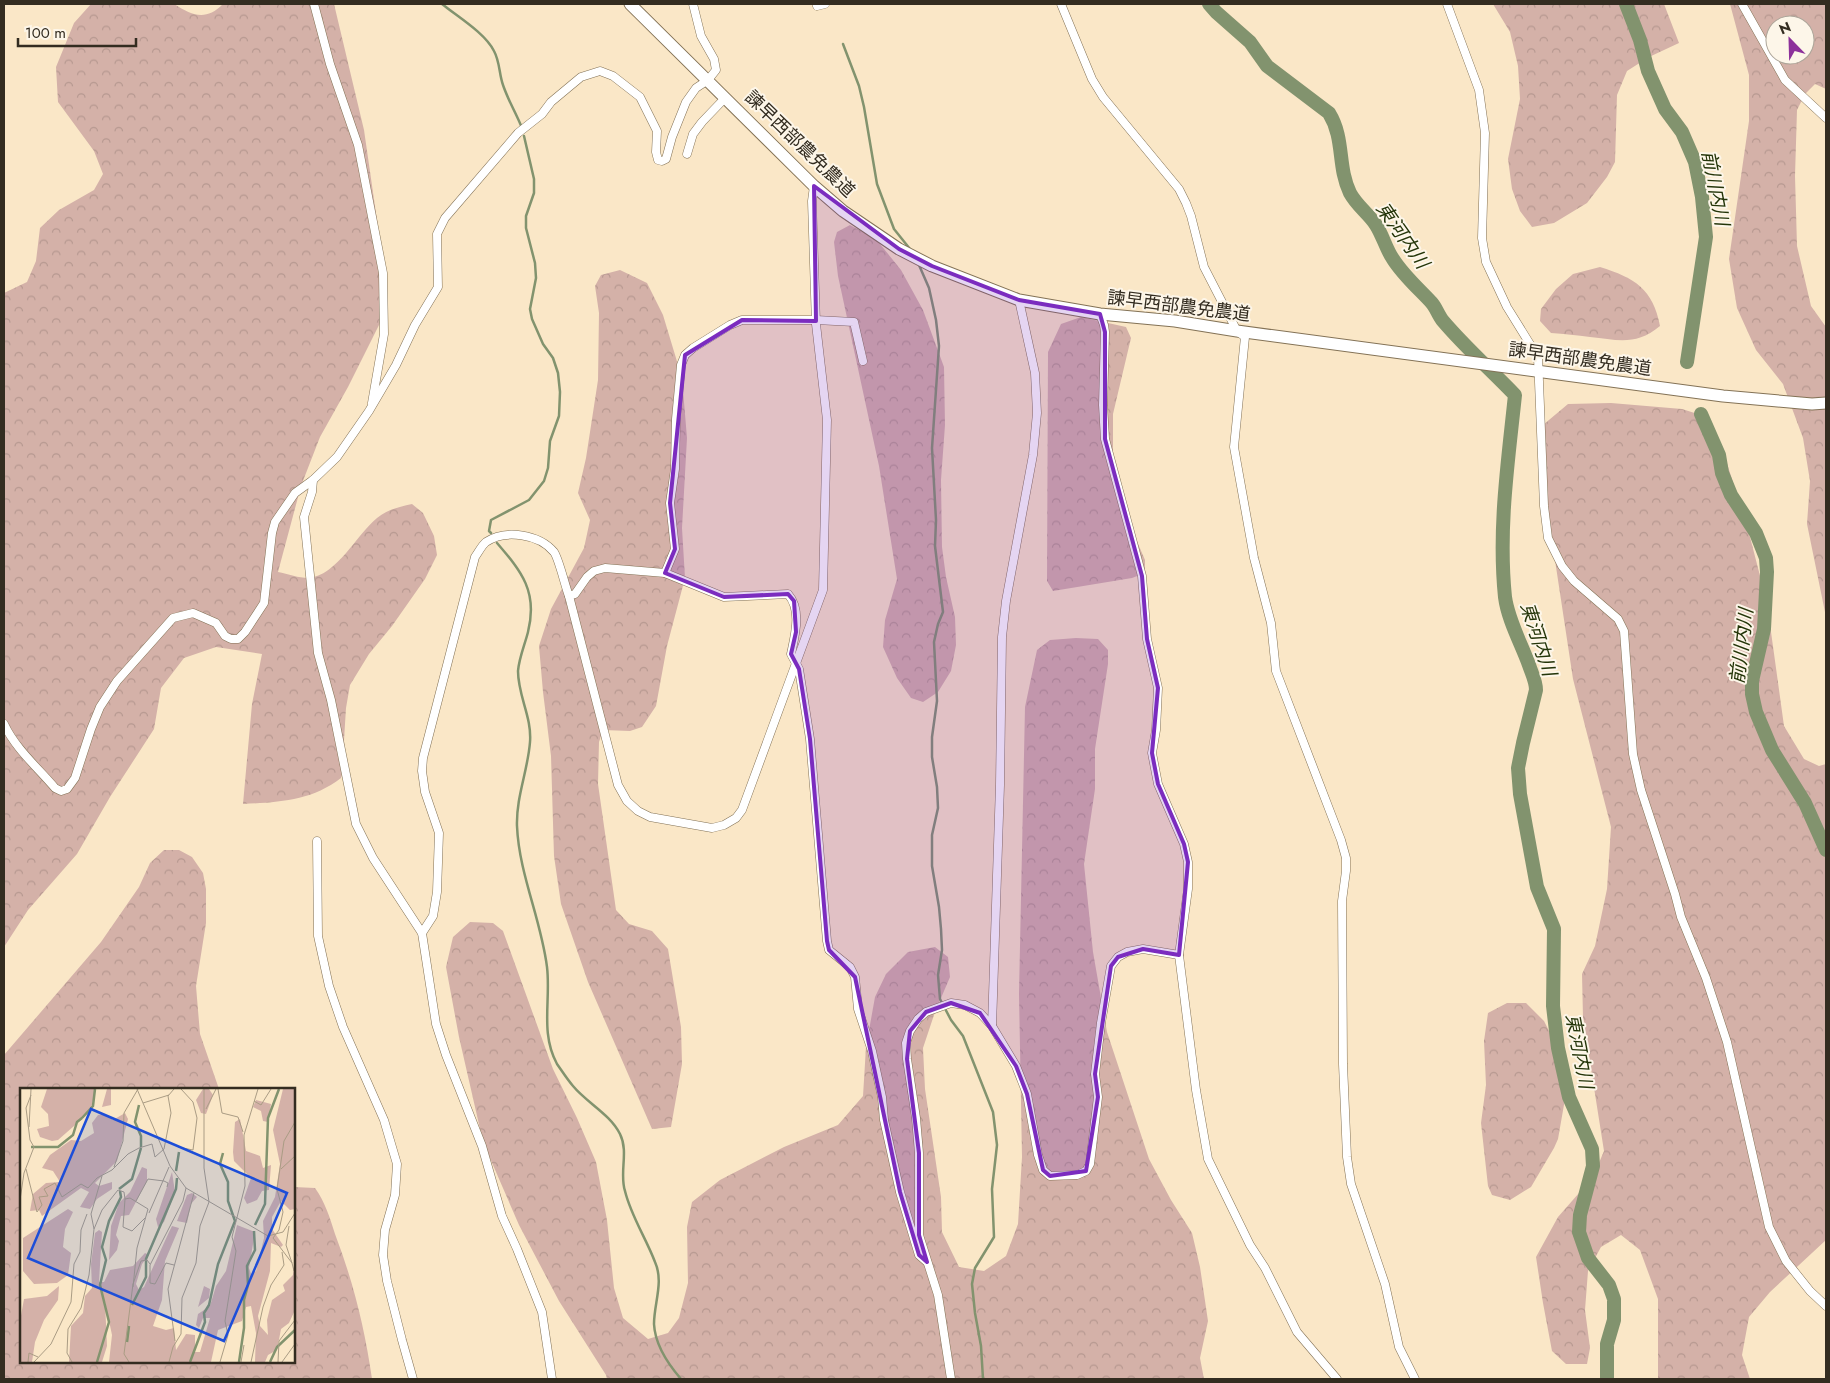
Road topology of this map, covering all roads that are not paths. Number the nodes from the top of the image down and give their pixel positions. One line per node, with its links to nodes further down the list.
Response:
1 (314, 4): 19 (street)
2 (630, 4): 7 (street, 諫早西部農免農道)
3 (693, 4): 7 (street)
4 (1061, 4): 15 (street)
5 (1447, 4): 17 (street)
6 (1742, 4): 9 (street)
7 (708, 80): 8 (street, 諫早西部農免農道); 19 (street)
8 (726, 98): 10 (street); 11 (street, 諫早西部農免農道)
9 (1826, 118)
10 (688, 154)
11 (814, 186): 12 (street, 諫早西部農免農道); 14 (street)
12 (1019, 300): 13 (street, 諫早西部農免農道); 28 (street)
13 (1100, 314): 15 (street, 諫早西部農免農道); 27 (street)
14 (816, 320): 16 (street); 21 (street); 23 (street)
15 (1237, 331): 17 (street, 諫早西部農免農道); 35 (street)
16 (864, 361)
17 (1539, 371): 18 (street, 諫早西部農免農道); 30 (street)
18 (1826, 402)
19 (371, 408): 20 (street)
20 (313, 480): 24 (street); 26 (street)
21 (665, 573): 22 (street); 23 (street)
22 (569, 596): 23 (street); 26 (street)
23 (795, 664): 29 (street)
24 (4, 724)
25 (317, 841): 31 (street)
26 (422, 933): 32 (street)
27 (1179, 955): 28 (street); 34 (street)
28 (992, 1026): 29 (street)
29 (927, 1262): 33 (street)
30 (1826, 1306)
31 (413, 1379)
32 (552, 1379)
33 (950, 1379)
34 (1338, 1379)
35 (1415, 1379)

